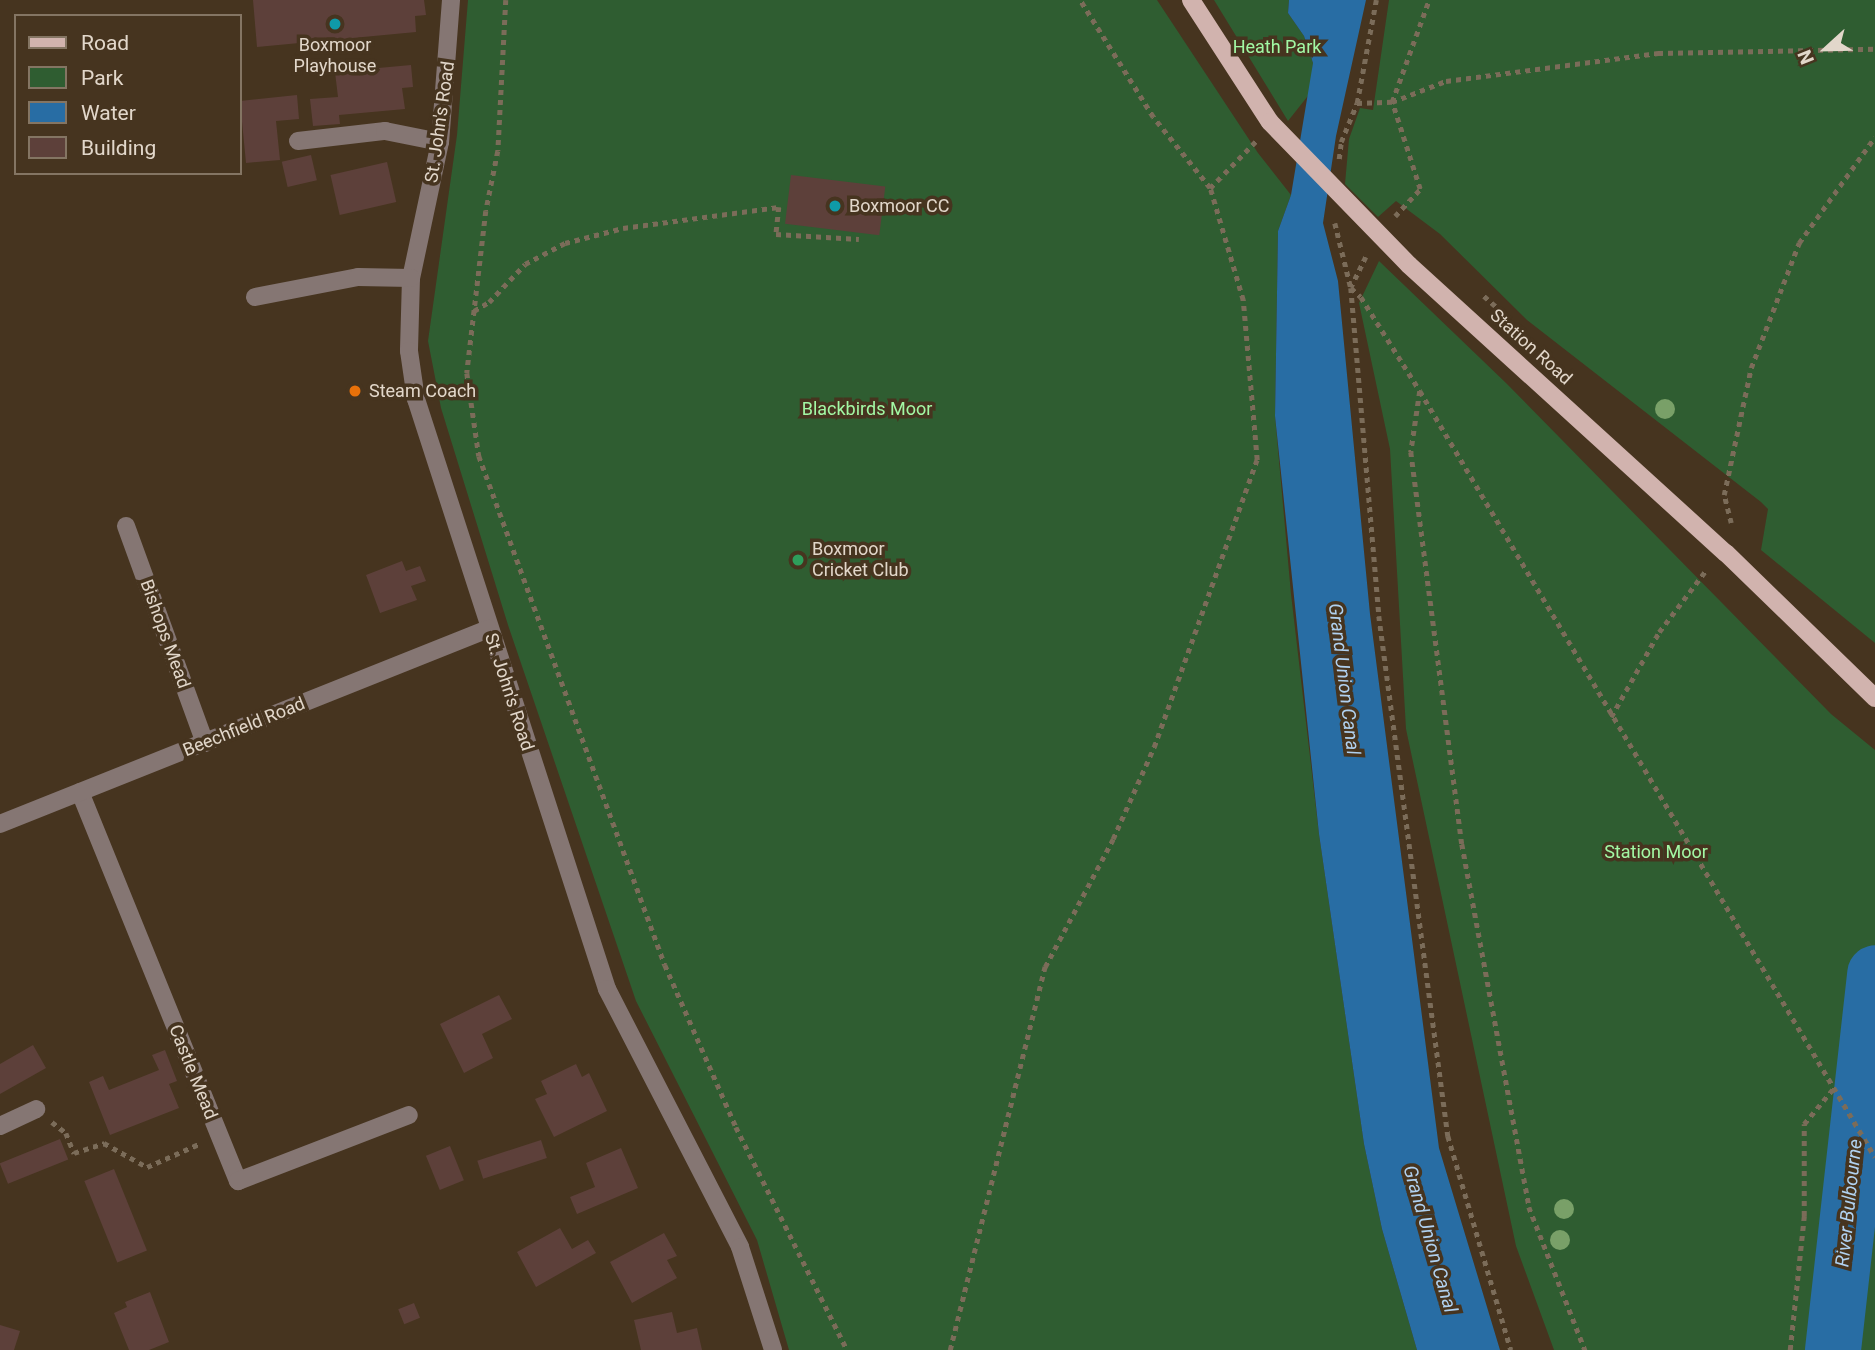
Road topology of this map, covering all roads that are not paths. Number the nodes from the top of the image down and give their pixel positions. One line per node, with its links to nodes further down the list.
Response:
1 (451, 0): 4 (street, St. John's Road)
2 (1191, 0): 9 (main road, Station Road)
3 (298, 141): 4 (street)
4 (440, 142): 5 (street, St. John's Road)
5 (411, 278): 6 (street); 8 (street, St. John's Road)
6 (255, 296)
7 (126, 526): 10 (street, Bishops Mead)
8 (488, 629): 10 (street, Beechfield Road); 16 (street, St. John's Road)
9 (1875, 698)
10 (205, 743): 11 (street, Beechfield Road)
11 (80, 792): 12 (street, Beechfield Road); 14 (street, Castle Mead)
12 (0, 824)
13 (36, 1109): 15 (street)
14 (409, 1115)
15 (0, 1126)
16 (773, 1350)

